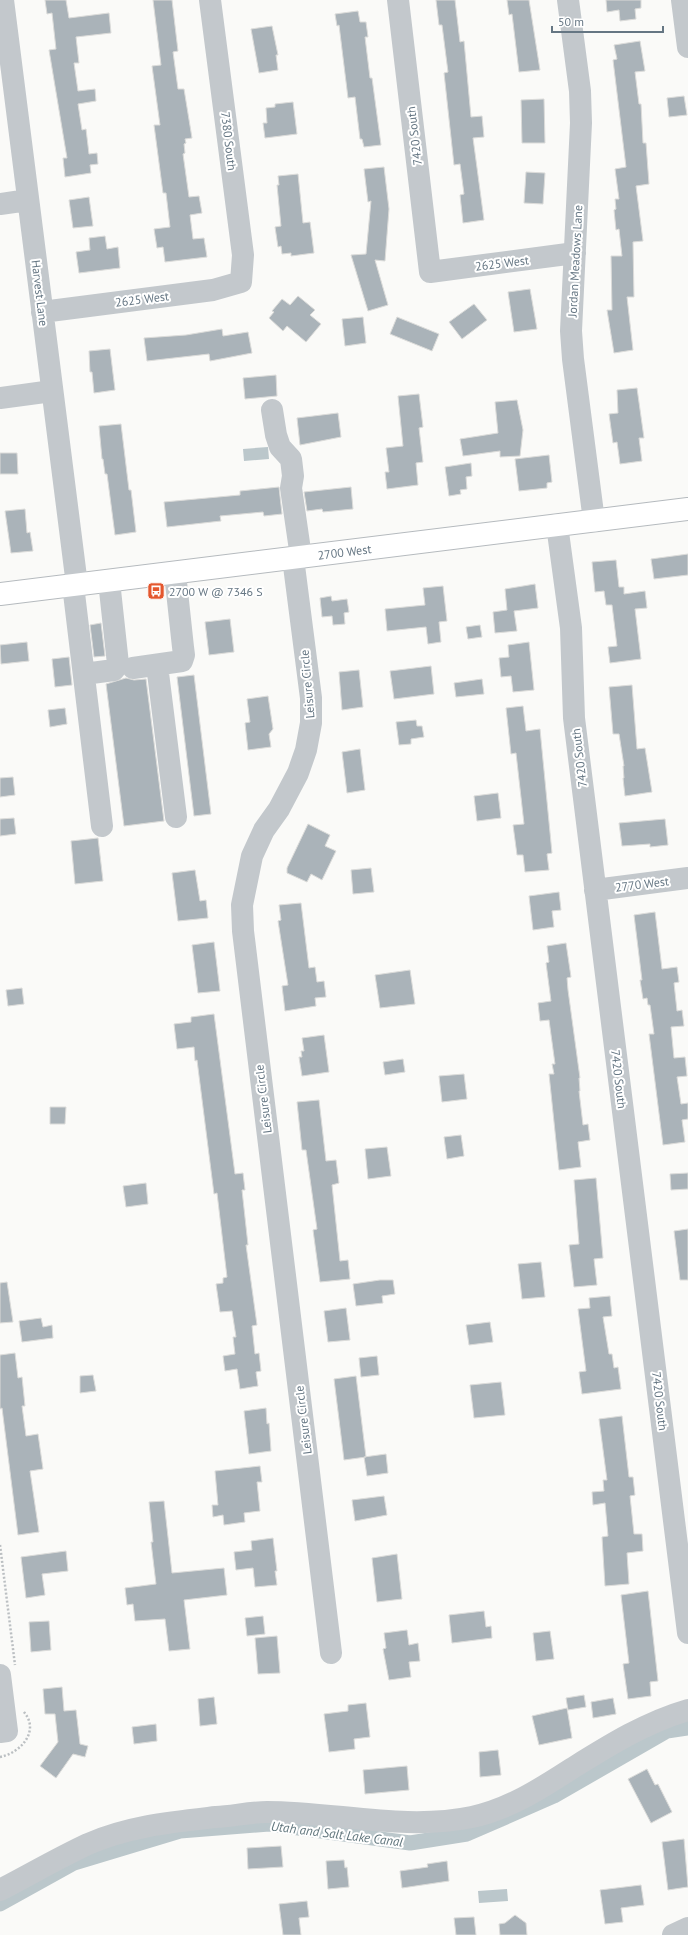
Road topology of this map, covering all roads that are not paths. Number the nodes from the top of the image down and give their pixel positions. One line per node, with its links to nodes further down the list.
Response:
1 (210, 0): 11 (street, 7380 South)
2 (398, 0): 10 (street, 7420 South)
3 (568, 0): 9 (street, Jordan Meadows Lane)
4 (682, 0): 6 (street)
5 (3, 9): 7 (street, Harvest Lane)
6 (688, 47)
7 (28, 200): 8 (street); 12 (street, Harvest Lane)
8 (0, 204)
9 (575, 253): 10 (street, 2625 West); 17 (street, Jordan Meadows Lane)
10 (430, 272)
11 (241, 282): 12 (street, 2625 West)
12 (42, 312): 13 (street, Harvest Lane)
13 (52, 391): 14 (street); 22 (street, Harvest Lane)
14 (0, 398)
15 (272, 410): 19 (street, Leisure Circle)
16 (688, 509): 17 (main road, 2700 West)
17 (594, 521): 18 (main road, 2700 West)
18 (558, 525): 19 (main road, 2700 West); 30 (street, 7420 South)
19 (297, 558): 20 (main road, 2700 West); 32 (street, Leisure Circle)
20 (175, 573): 21 (main road, 2700 West); 24 (street)
21 (109, 581): 22 (main road, 2700 West); 26 (street)
22 (75, 585): 23 (main road, 2700 West); 26 (street, Harvest Lane)
23 (0, 594)
24 (157, 665): 25 (street); 27 (street)
25 (133, 668)
26 (84, 674): 28 (street, Harvest Lane)
27 (176, 817)
28 (102, 826)
29 (688, 878): 30 (street, 2770 West)
30 (595, 890): 31 (street, 7420 South)
31 (687, 1620)
32 (331, 1653)
33 (8, 1674): 35 (street)
34 (688, 1710): 36 (street)
35 (3, 1731)
36 (0, 1890)
37 (688, 1928): 38 (street)
38 (673, 1935)

